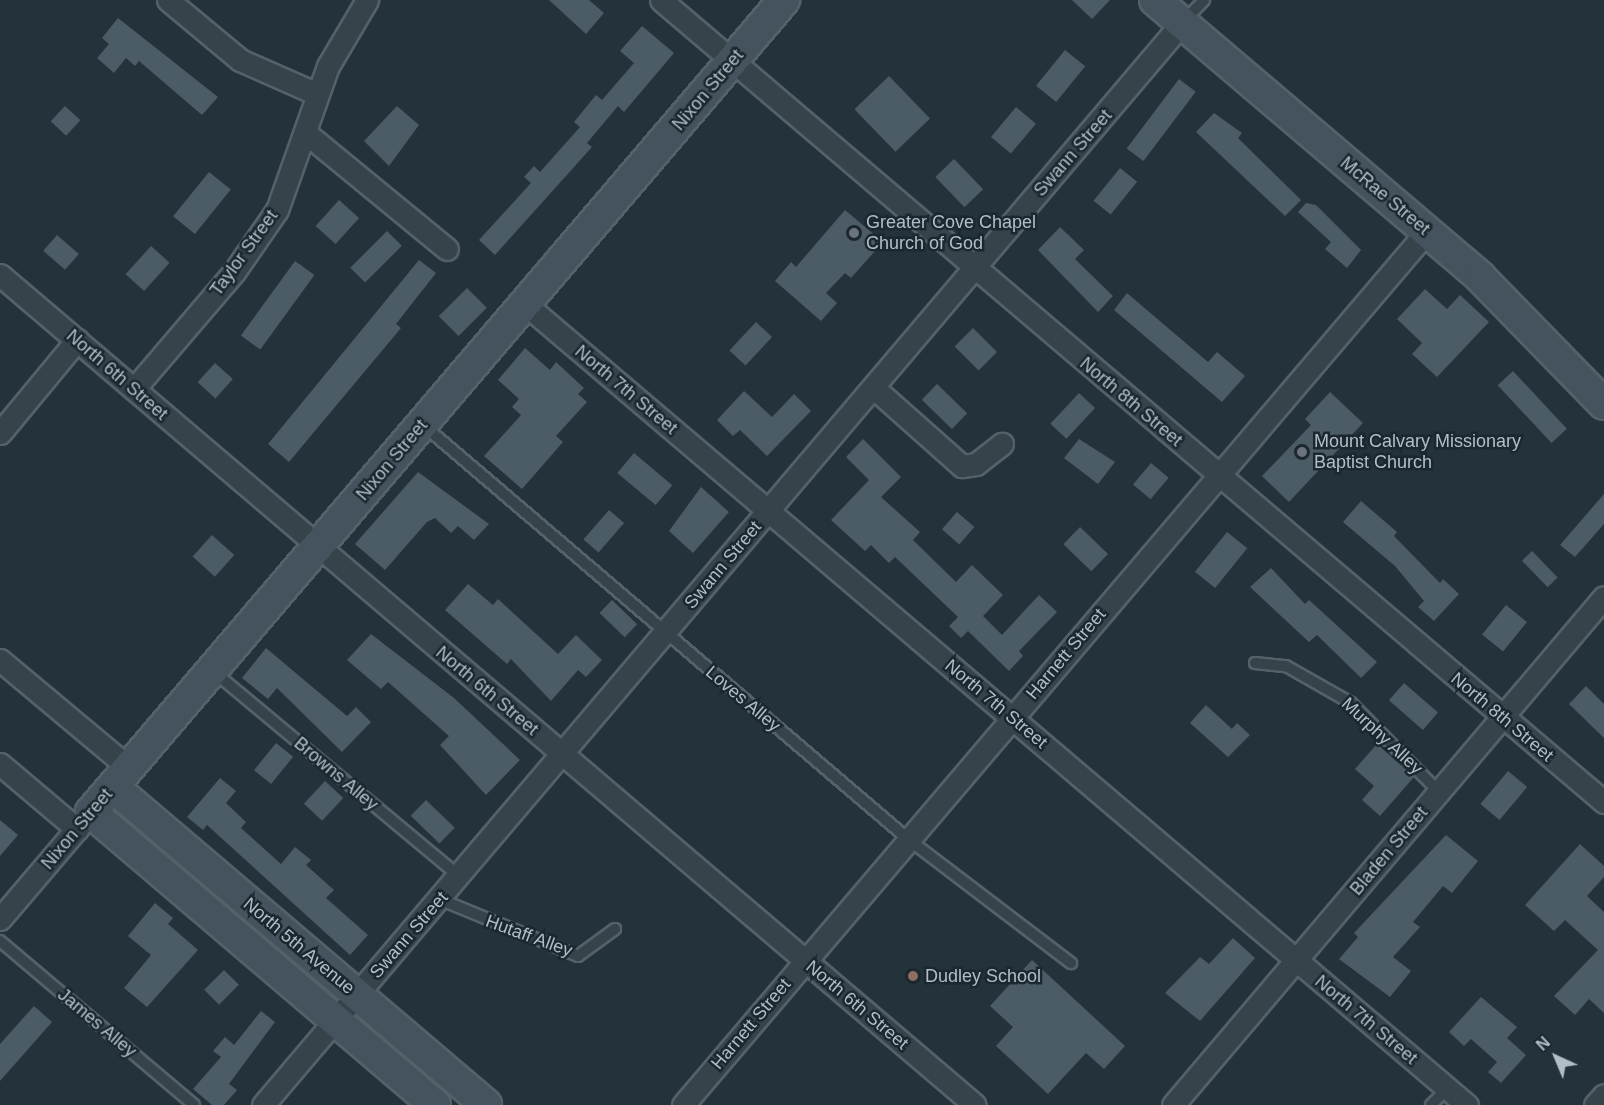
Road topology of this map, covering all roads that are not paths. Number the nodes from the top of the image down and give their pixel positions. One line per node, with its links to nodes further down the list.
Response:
1 (168, 0): 9 (street)
2 (367, 0): 9 (street, Taylor Street)
3 (661, 0): 8 (street, North 8th Street)
4 (784, 0): 8 (street, Nixon Street)
5 (1155, 0): 7 (street, McRae Street)
6 (1204, 0): 7 (lane)
7 (1182, 23): 11 (street, McRae Street); 13 (street, Swann Street)
8 (732, 61): 13 (street, North 8th Street); 15 (street, Nixon Street)
9 (317, 94): 10 (street, Taylor Street)
10 (307, 134): 12 (street); 18 (street, Taylor Street)
11 (1426, 231): 19 (street, McRae Street); 23 (street, Harnett Street)
12 (447, 249)
13 (975, 268): 17 (street, Swann Street); 23 (street, North 8th Street)
14 (0, 275): 16 (street, North 6th Street)
15 (525, 304): 20 (street, Nixon Street); 24 (street, North 7th Street)
16 (76, 340): 18 (street, North 6th Street); 21 (street)
17 (874, 388): 22 (street); 24 (street, Swann Street)
18 (134, 389): 25 (street, North 6th Street)
19 (1604, 404)
20 (422, 425): 25 (street, Nixon Street); 27 (lane, Loves Alley)
21 (0, 433)
22 (1002, 444)
23 (1218, 475): 31 (street, Harnett Street); 32 (street, North 8th Street)
24 (768, 512): 27 (street, Swann Street); 31 (street, North 7th Street)
25 (319, 547): 30 (street, Nixon Street); 33 (street, North 6th Street)
26 (1604, 597): 32 (street, Bladen Street)
27 (665, 633): 33 (street, Swann Street); 39 (lane, Loves Alley)
28 (0, 660): 35 (street)
29 (1255, 663): 36 (lane, Murphy Alley)
30 (213, 671): 35 (street, Nixon Street); 40 (lane, Browns Alley)
31 (1012, 717): 39 (street, Harnett Street); 45 (street, North 7th Street)
32 (1502, 717): 36 (street, Bladen Street); 37 (street, North 8th Street)
33 (562, 754): 40 (street, Swann Street); 46 (street, North 6th Street)
34 (0, 764): 38 (street)
35 (121, 777): 38 (street, Nixon Street); 48 (street, North 5th Avenue)
36 (1439, 792): 45 (street, Bladen Street)
37 (1604, 802)
38 (84, 820): 42 (street, Nixon Street); 49 (street, North 5th Avenue)
39 (908, 839): 46 (street, Harnett Street); 47 (lane, Loves Alley)
40 (459, 876): 41 (street, Swann Street)
41 (439, 899): 43 (lane, Hutaff Alley); 48 (street, Swann Street)
42 (0, 919)
43 (615, 929)
44 (0, 941): 52 (lane, James Alley)
45 (1296, 960): 50 (street, North 7th Street); 58 (street, Bladen Street)
46 (805, 961): 56 (street, Harnett Street); 57 (street, North 6th Street)
47 (1071, 963)
48 (357, 995): 49 (street, Swann Street); 55 (street, North 5th Avenue)
49 (335, 1021): 53 (street, Swann Street); 54 (street, North 5th Avenue)
50 (1447, 1089): 59 (lane); 60 (street, North 7th Street)
51 (1604, 1095): 61 (street)
52 (194, 1105)
53 (263, 1105)
54 (435, 1105)
55 (486, 1105)
56 (683, 1105)
57 (975, 1105)
58 (1173, 1105)
59 (1431, 1105)
60 (1467, 1105)
61 (1595, 1105)

